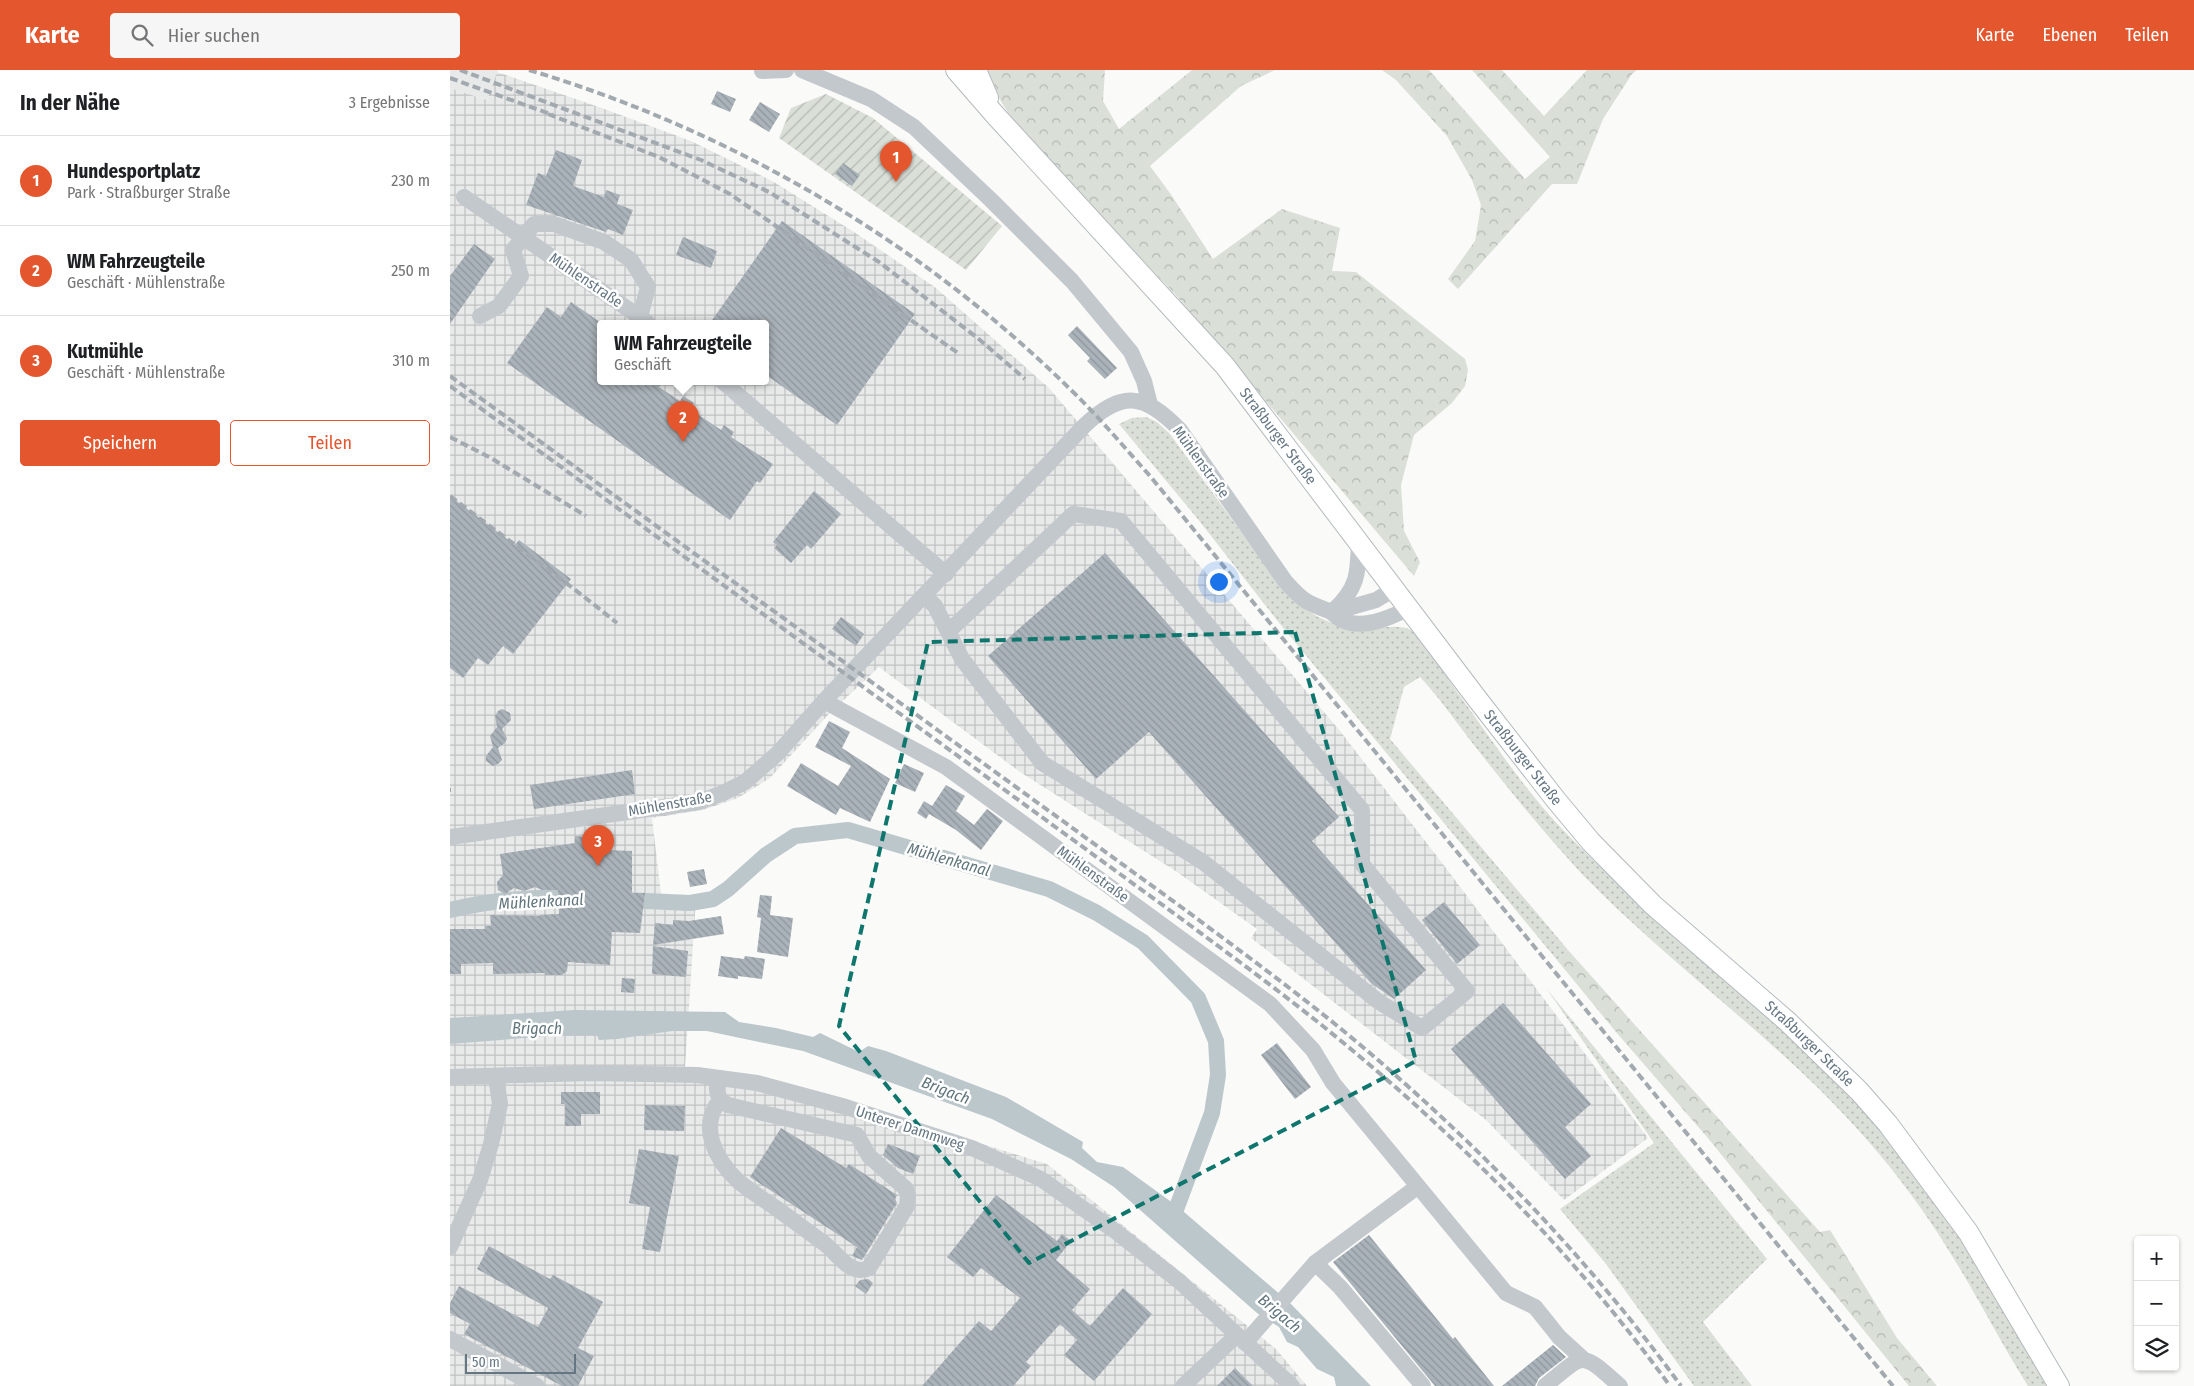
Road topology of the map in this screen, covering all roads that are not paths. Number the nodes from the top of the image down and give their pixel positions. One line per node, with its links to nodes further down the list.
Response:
1 (786, 70): 5 (street)
2 (802, 70): 12 (street)
3 (956, 70): 6 (main road, Straßburger Straße)
4 (976, 70): 6 (main road, Straßburger Straße)
5 (762, 71)
6 (996, 116): 13 (main road, Straßburger Straße)
7 (464, 198): 8 (street, Mühlenstraße)
8 (522, 238): 9 (street); 10 (street, Mühlenstraße); 10 (street)
9 (480, 316)
10 (644, 320)
11 (727, 385): 14 (street)
12 (1150, 404): 14 (street, Mühlenstraße); 18 (street, Mühlenstraße)
13 (1359, 541): 15 (main road, Straßburger Straße); 18 (street)
14 (946, 574): 16 (street, Mühlenstraße)
15 (1394, 589): 17 (main road, Straßburger Straße); 18 (street)
16 (925, 596): 19 (street); 20 (street, Mühlenstraße)
17 (1409, 608): 18 (street, Mühlenstraße); 38 (main road, Straßburger Straße)
18 (1332, 612)
19 (948, 632): 19 (street)
20 (824, 701): 21 (street, Mühlenstraße); 26 (street, Mühlenstraße)
21 (450, 837)
22 (450, 1077): 23 (street, Unterer Dammweg)
23 (496, 1077): 24 (street, Unterer Dammweg); 27 (street)
24 (717, 1078): 25 (street); 29 (street, Unterer Dammweg)
25 (720, 1100): 25 (street)
26 (1417, 1187): 28 (street); 31 (street, Mühlenstraße)
27 (450, 1247)
28 (1315, 1263): 29 (street); 35 (street)
29 (1246, 1337): 33 (street); 34 (street, Unterer Dammweg)
30 (450, 1340): 32 (street)
31 (1582, 1358): 36 (street); 37 (street, Mühlenstraße)
32 (537, 1386)
33 (1183, 1386)
34 (1292, 1386)
35 (1423, 1386)
36 (1545, 1386)
37 (1620, 1386)
38 (2059, 1386)

